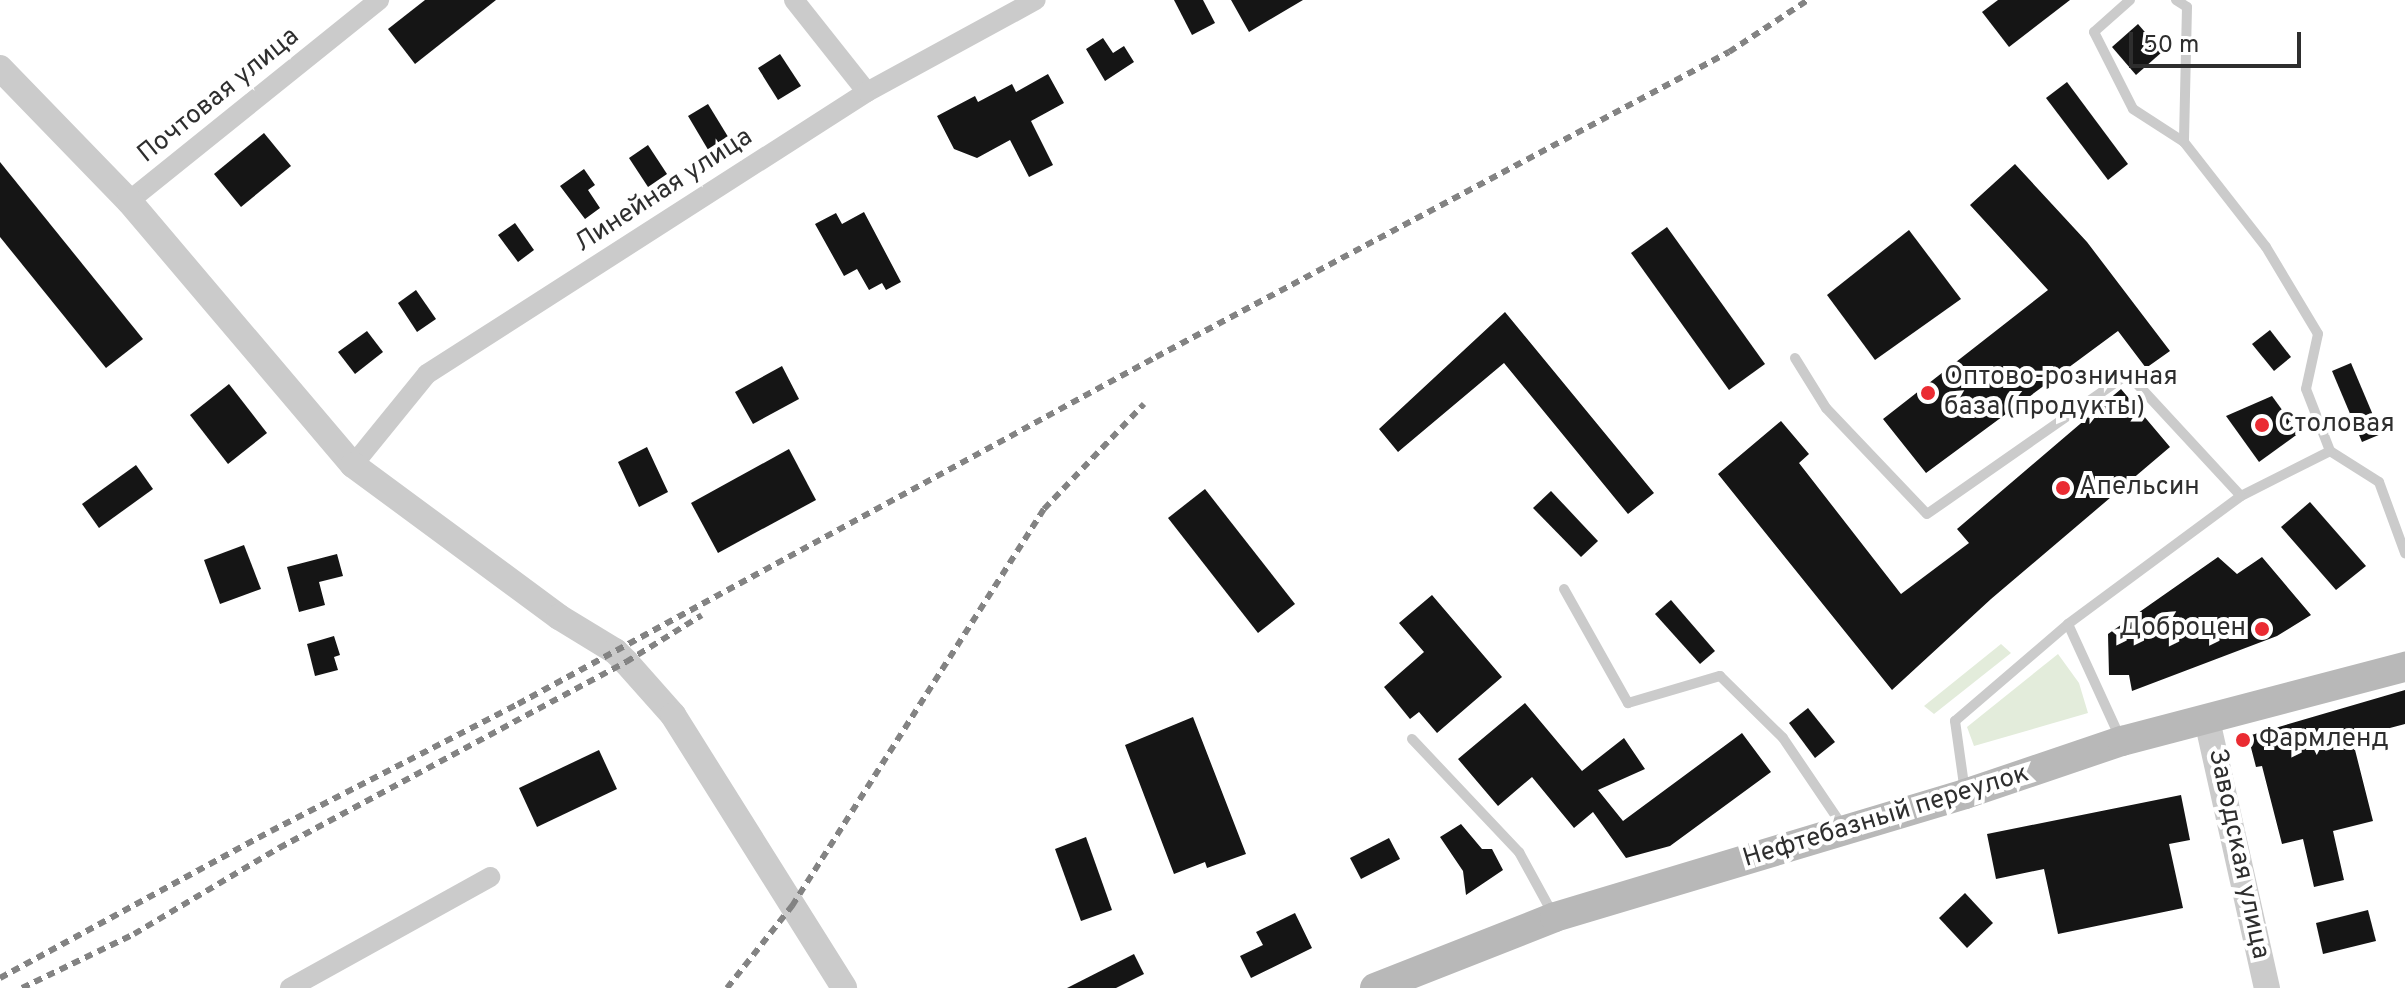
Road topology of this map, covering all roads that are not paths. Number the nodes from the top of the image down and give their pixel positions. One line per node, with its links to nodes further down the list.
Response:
1 (379, 0): 9 (street, Почтовая улица)
2 (794, 0): 7 (street)
3 (1036, 0): 7 (street, Линейная улица)
4 (2130, 0): 8 (lane)
5 (2176, 0): 8 (lane)
6 (0, 68): 9 (street)
7 (867, 92): 12 (street, Линейная улица)
8 (2184, 142): 11 (lane)
9 (129, 201): 12 (street)
10 (1795, 358): 13 (lane)
11 (2330, 451): 13 (lane); 14 (lane)
12 (353, 465): 26 (street)
13 (2241, 496): 16 (lane)
14 (2405, 553)
15 (1564, 589): 22 (lane)
16 (2068, 624): 20 (lane); 21 (lane)
17 (2405, 667): 18 (main road, Нефтебазный переулок)
18 (2207, 720): 20 (main road, Нефтебазный переулок); 28 (street, Заводская улица)
19 (1412, 739): 24 (lane)
20 (2122, 741): 21 (main road, Нефтебазный переулок)
21 (1965, 794): 22 (main road, Нефтебазный переулок)
22 (1846, 830): 24 (main road, Нефтебазный переулок)
23 (490, 877): 25 (street)
24 (1555, 917): 27 (main road, Нефтебазный переулок)
25 (290, 988)
26 (844, 988)
27 (1375, 988)
28 (2267, 988)

